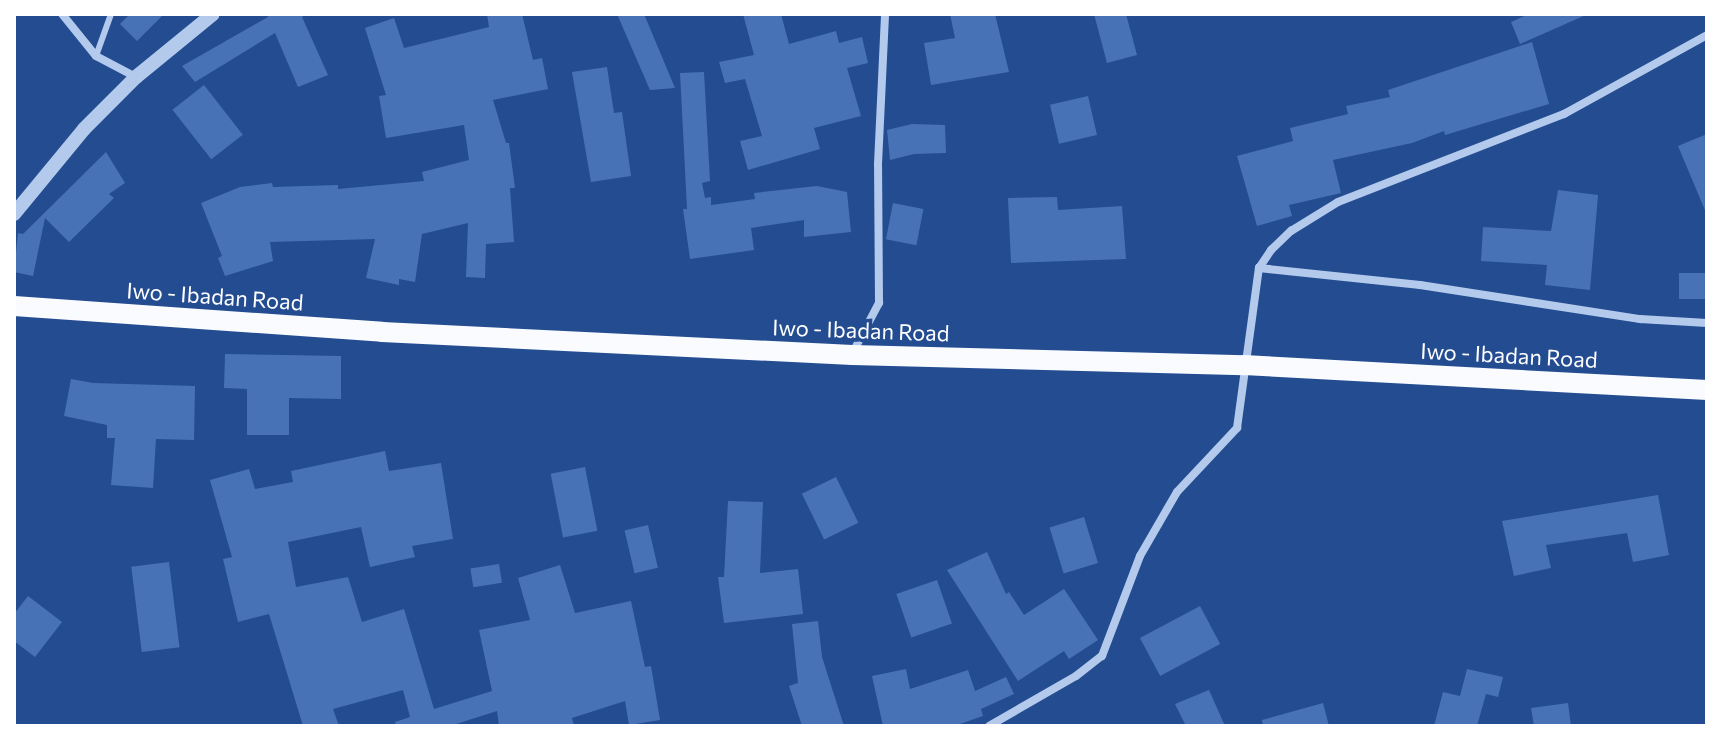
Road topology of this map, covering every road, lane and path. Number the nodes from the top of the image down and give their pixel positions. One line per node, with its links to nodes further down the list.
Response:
1 (62, 14): 6 (street)
2 (111, 14): 6 (lane)
3 (213, 14): 7 (street)
4 (885, 14): 12 (street)
5 (1707, 35): 9 (street)
6 (96, 56): 7 (street)
7 (136, 77): 8 (street)
8 (14, 214)
9 (1259, 268): 11 (street); 13 (street)
10 (14, 306): 12 (main road, Iwo - Ibadan Road)
11 (1707, 323)
12 (852, 355): 13 (main road, Iwo - Ibadan Road)
13 (1244, 365): 14 (main road, Iwo - Ibadan Road); 15 (street)
14 (1707, 390)
15 (989, 726)

